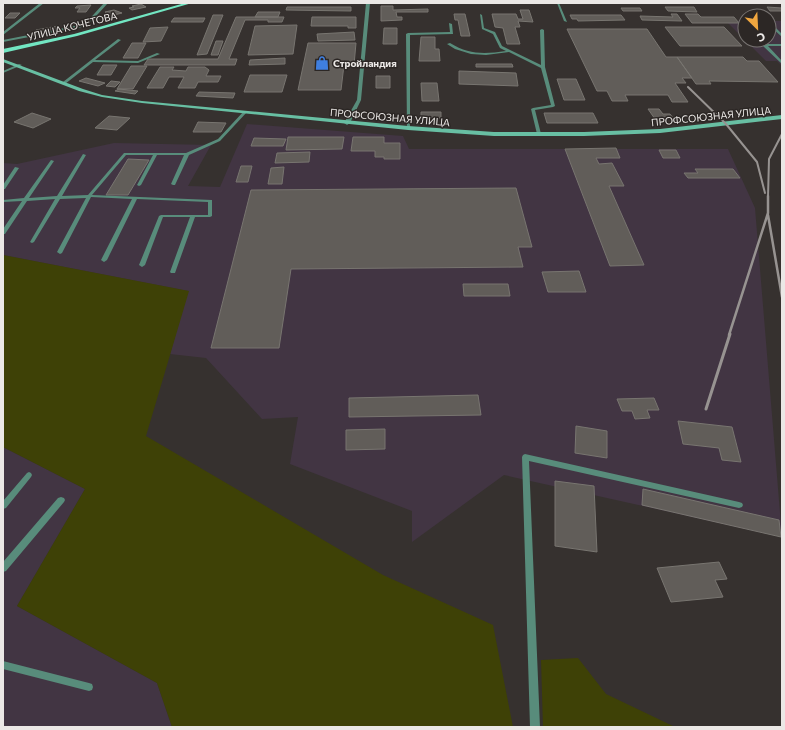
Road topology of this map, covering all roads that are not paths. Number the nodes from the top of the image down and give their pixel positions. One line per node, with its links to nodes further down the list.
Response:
1 (42, 3): 11 (street)
2 (106, 3): 9 (street)
3 (190, 3): 12 (main road, УЛИЦА КОЧЕТОВА)
4 (368, 3): 29 (street)
5 (558, 3): 7 (lane)
6 (481, 15): 18 (lane)
7 (566, 21)
8 (450, 24): 30 (lane)
9 (86, 25): 12 (street); 14 (street)
10 (542, 30): 24 (lane)
11 (3, 34)
12 (74, 35): 17 (main road, УЛИЦА КОЧЕТОВА)
13 (119, 40): 21 (lane)
14 (3, 41)
15 (449, 44): 18 (lane)
16 (767, 48): 22 (lane)
17 (3, 51)
18 (510, 51): 24 (lane)
19 (158, 54): 21 (lane)
20 (3, 60): 23 (main road, ПРОФСОЮЗНАЯ УЛИЦА)
21 (92, 61): 26 (lane)
22 (782, 63)
23 (20, 65): 25 (lane); 26 (main road, ПРОФСОЮЗНАЯ УЛИЦА)
24 (543, 68): 31 (lane)
25 (3, 72)
26 (64, 83): 27 (main road, ПРОФСОЮЗНАЯ УЛИЦА)
27 (245, 112): 29 (main road, ПРОФСОЮЗНАЯ УЛИЦА); 33 (lane)
28 (782, 117): 31 (main road, ПРОФСОЮЗНАЯ УЛИЦА)
29 (347, 123): 30 (main road, ПРОФСОЮЗНАЯ УЛИЦА)
30 (408, 128): 31 (main road, ПРОФСОЮЗНАЯ УЛИЦА)
31 (539, 134)
32 (156, 154): 33 (lane); 38 (lane); 40 (lane)
33 (187, 154): 37 (lane)
34 (84, 155): 41 (lane)
35 (52, 161): 43 (lane)
36 (17, 168): 39 (lane)
37 (173, 184)
38 (139, 185)
39 (3, 188)
40 (90, 196): 41 (lane); 42 (lane); 48 (lane)
41 (58, 198): 43 (lane); 47 (lane)
42 (135, 198): 45 (lane); 49 (lane)
43 (25, 200): 44 (lane); 46 (lane)
44 (3, 201)
45 (193, 216): 50 (lane); 51 (lane)
46 (3, 233)
47 (32, 242)
48 (60, 252)
49 (104, 260)
50 (142, 265)
51 (173, 272)
52 (29, 475): 55 (lane)
53 (61, 500): 56 (lane)
54 (740, 505): 59 (lane)
55 (3, 506)
56 (3, 568)
57 (3, 665): 58 (lane)
58 (89, 687)
59 (535, 727)

